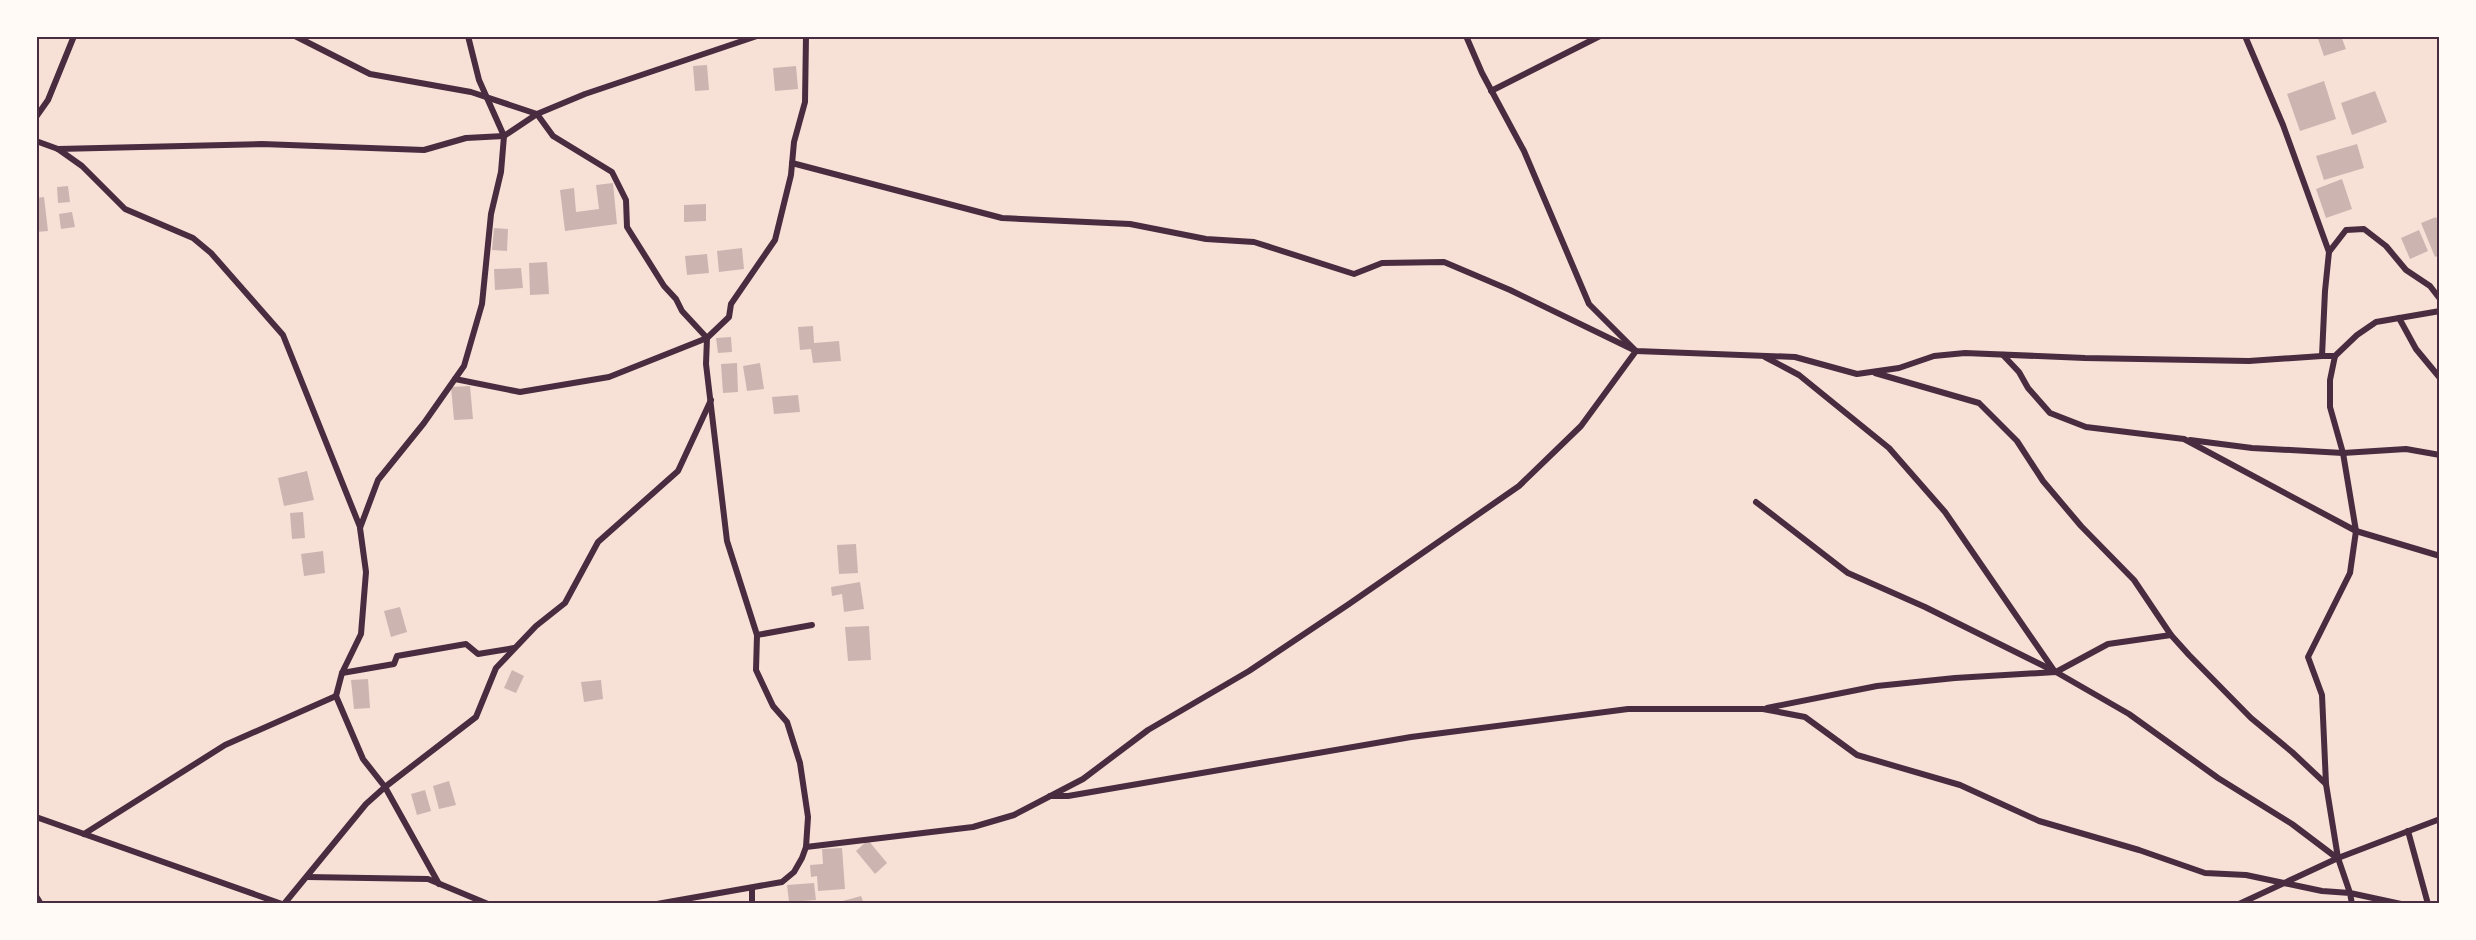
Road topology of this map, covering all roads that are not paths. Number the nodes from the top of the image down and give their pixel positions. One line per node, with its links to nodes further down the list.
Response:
1 (74, 36): 12 (street)
2 (296, 36): 10 (street)
3 (468, 36): 10 (street)
4 (757, 36): 11 (street)
5 (806, 36): 16 (street)
6 (1466, 36): 9 (street)
7 (1600, 36): 9 (street)
8 (2245, 36): 17 (street)
9 (1491, 91): 22 (street)
10 (487, 97): 11 (street); 13 (street)
11 (537, 114): 13 (street); 21 (street)
12 (36, 117)
13 (504, 136): 15 (street); 29 (street)
14 (36, 141): 15 (street)
15 (58, 149): 35 (street)
16 (792, 163): 21 (street); 22 (street)
17 (2330, 252): 18 (street); 25 (street)
18 (2440, 299)
19 (2440, 311): 20 (street)
20 (2399, 318): 26 (street); 28 (street)
21 (707, 338): 29 (street); 30 (street)
22 (1636, 351): 24 (street); 48 (street)
23 (2003, 354): 25 (street); 27 (street); 31 (street)
24 (1764, 356): 27 (street); 42 (street)
25 (2322, 356): 26 (street)
26 (2336, 356): 32 (street)
27 (1872, 372): 40 (street)
28 (2440, 378)
29 (455, 379): 35 (street)
30 (711, 399): 39 (street); 41 (street)
31 (2184, 439): 32 (street); 36 (street)
32 (2343, 453): 33 (street); 36 (street)
33 (2440, 455)
34 (1756, 502): 42 (street)
35 (360, 528): 43 (street)
36 (2356, 531): 37 (street); 46 (street)
37 (2440, 556)
38 (812, 625): 39 (street)
39 (757, 635): 54 (street)
40 (2171, 635): 42 (street); 46 (street)
41 (515, 648): 43 (street); 47 (street)
42 (2056, 672): 45 (street); 55 (street)
43 (342, 673): 44 (street)
44 (336, 696): 47 (street); 53 (street)
45 (1763, 709): 48 (street); 57 (street)
46 (2326, 784): 55 (street)
47 (385, 787): 56 (street); 58 (street)
48 (1049, 796): 54 (street)
49 (117, 816): 53 (street)
50 (36, 817): 53 (street)
51 (2440, 819): 52 (street)
52 (2408, 831): 55 (street); 71 (street)
53 (84, 834): 64 (street)
54 (806, 847): 59 (street)
55 (2338, 858): 57 (street); 60 (street)
56 (307, 877): 58 (street); 64 (street)
57 (2281, 883): 60 (street); 68 (street)
58 (439, 884): 65 (street)
59 (752, 888): 62 (street); 67 (street)
60 (2350, 893): 69 (street); 70 (street)
61 (36, 896): 63 (street)
62 (670, 903): 66 (street)
63 (41, 904)
64 (283, 904)
65 (488, 904)
66 (657, 904)
67 (752, 904)
68 (2240, 904)
69 (2352, 904)
70 (2401, 904)
71 (2428, 904)

